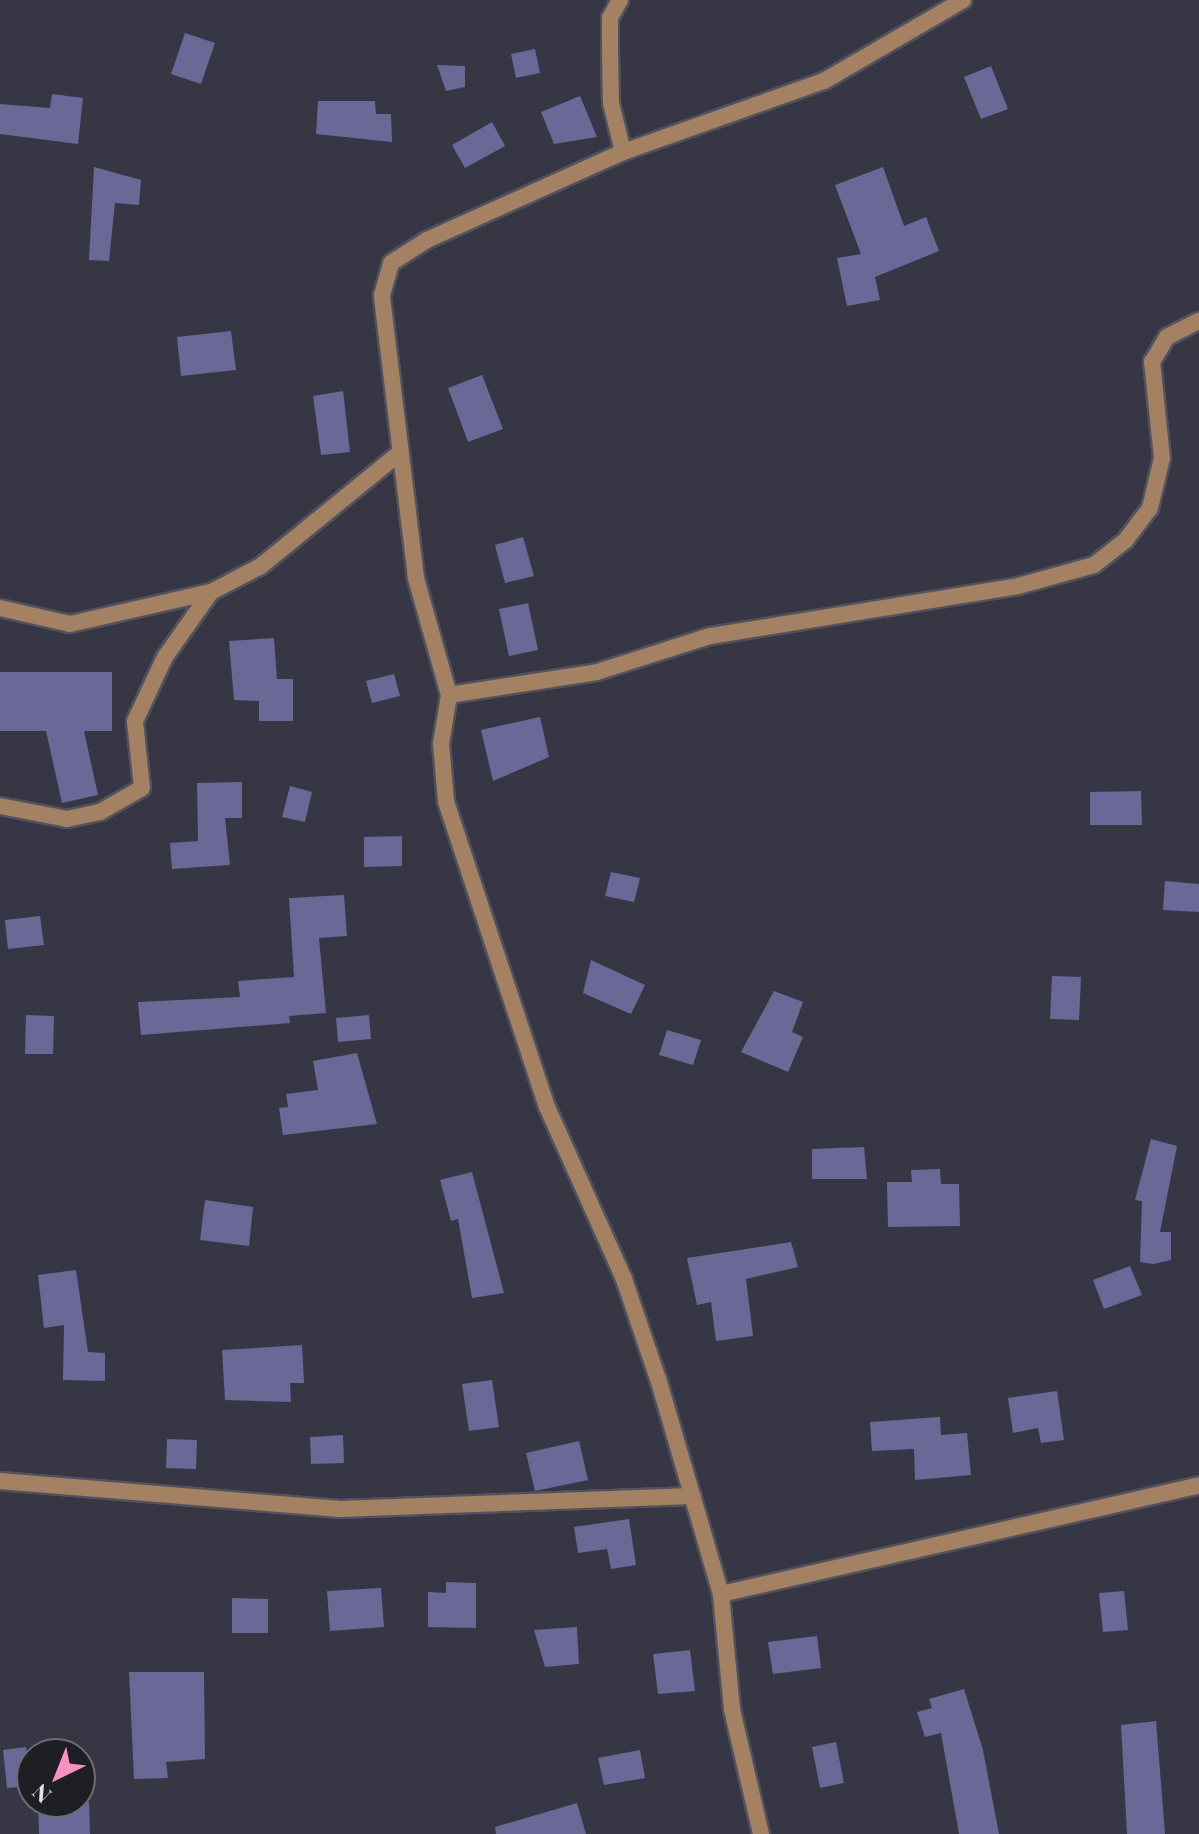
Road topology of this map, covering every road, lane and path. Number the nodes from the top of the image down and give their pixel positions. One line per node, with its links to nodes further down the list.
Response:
1 (620, 0): 3 (street)
2 (963, 0): 3 (street)
3 (623, 152): 5 (street)
4 (1199, 321): 8 (street)
5 (397, 455): 6 (street); 8 (street)
6 (211, 592): 7 (street); 9 (street)
7 (0, 608)
8 (449, 695): 12 (street)
9 (0, 806)
10 (0, 1481): 12 (street)
11 (1199, 1485): 13 (street)
12 (693, 1496): 13 (street)
13 (721, 1594): 14 (street)
14 (761, 1834)

